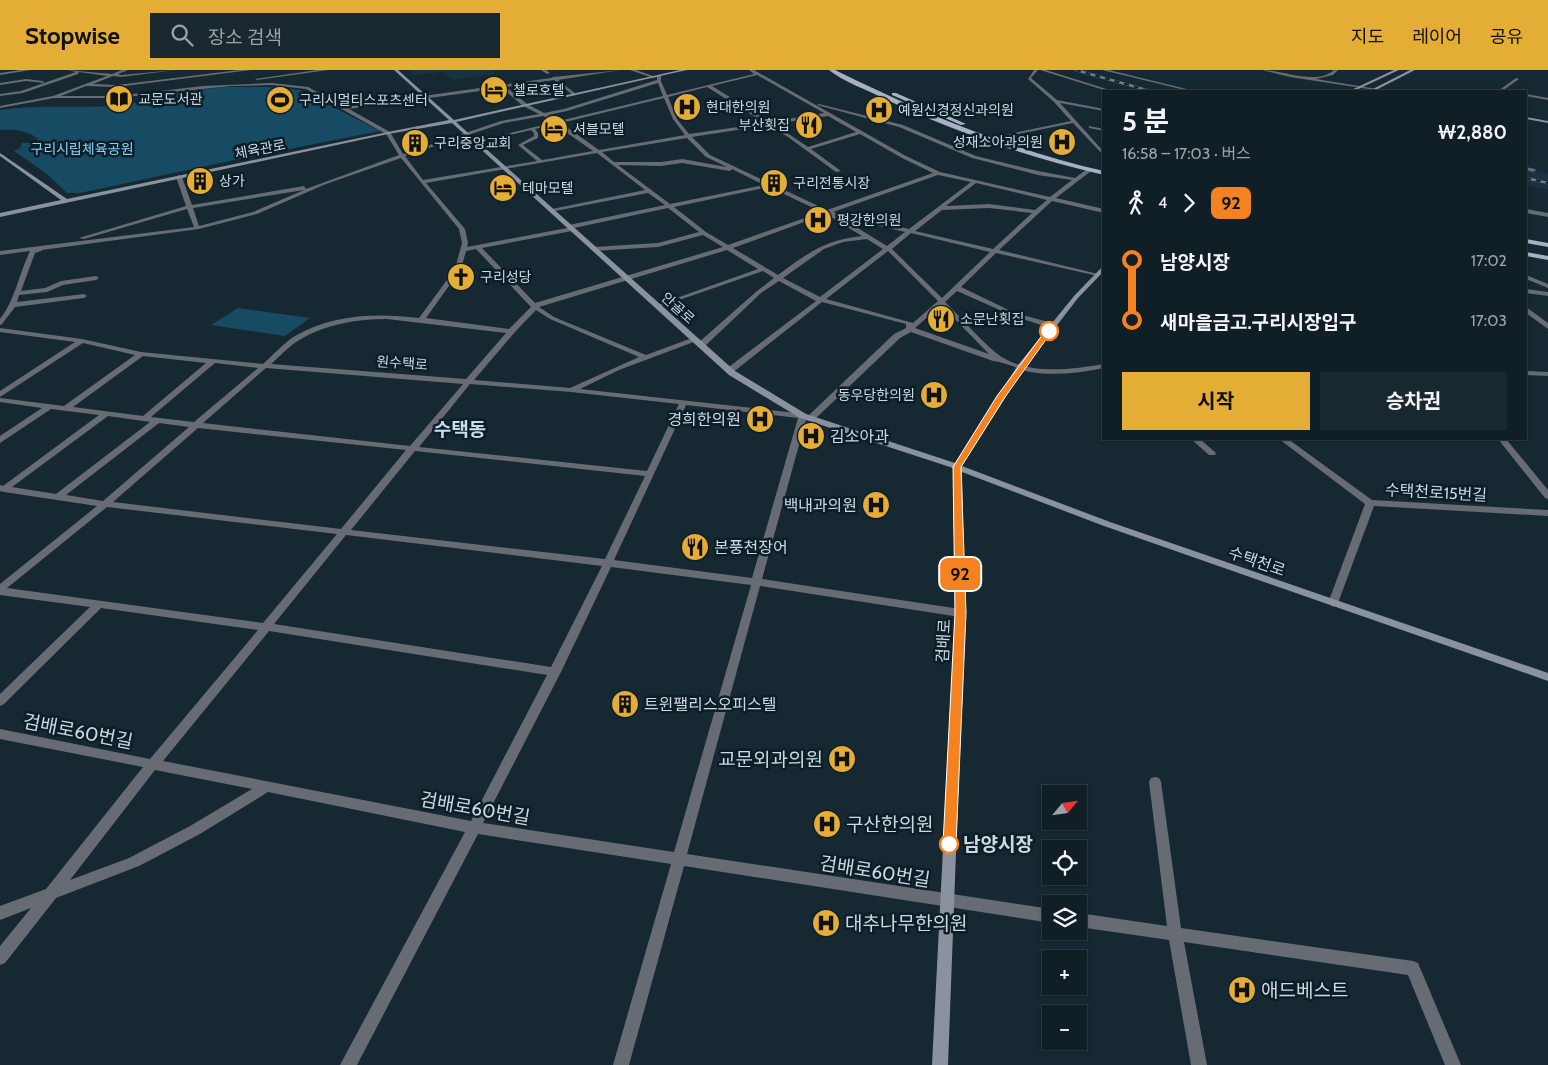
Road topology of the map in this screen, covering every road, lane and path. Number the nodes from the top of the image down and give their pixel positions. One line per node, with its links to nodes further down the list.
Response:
1 (30, 70): 25 (street)
2 (69, 70): 22 (street)
3 (126, 70): 28 (street)
4 (174, 70): 28 (street)
5 (202, 70): 29 (street)
6 (249, 70): 29 (street)
7 (326, 70): 26 (street)
8 (396, 70): 53 (street, 안골로)
9 (619, 70): 31 (street)
10 (632, 70): 30 (street)
11 (685, 70): 30 (street, 체육관로)
12 (751, 70): 27 (street)
13 (831, 70): 89 (main road)
14 (844, 70): 76 (main road)
15 (1036, 70): 56 (street)
16 (1042, 70): 43 (street)
17 (1104, 70): 44 (street)
18 (1264, 70): 32 (street)
19 (1336, 70): 32 (street)
20 (1397, 70): 41 (street)
21 (1413, 70): 46 (street)
22 (82, 71): 28 (street); 34 (street)
23 (545, 72): 24 (street); 31 (street)
24 (556, 72)
25 (0, 74)
26 (298, 74): 37 (street); 42 (street)
27 (758, 74): 38 (street); 55 (street)
28 (114, 75): 36 (street)
29 (204, 76): 36 (street); 37 (street)
30 (658, 76): 49 (street, 체육관로); 51 (street); 62 (street)
31 (554, 79): 39 (street); 49 (street)
32 (1311, 79): 41 (street)
33 (1517, 79): 47 (street)
34 (49, 82): 35 (street); 48 (street)
35 (0, 84)
36 (86, 85): 52 (street)
37 (208, 86): 40 (street)
38 (708, 86): 51 (street); 68 (street)
39 (502, 87): 53 (street); 57 (street)
40 (196, 88): 42 (street); 52 (street)
41 (1359, 88): 45 (street); 46 (street)
42 (308, 89): 59 (street)
43 (1108, 90)
44 (1189, 90)
45 (1354, 90)
46 (1373, 90)
47 (1502, 90)
48 (0, 95)
49 (574, 95): 57 (street, 체육관로)
50 (1527, 95): 54 (street)
51 (665, 96): 65 (street); 75 (street)
52 (54, 97): 58 (street)
53 (426, 97): 59 (street); 64 (street, 안골로)
54 (1548, 99)
55 (806, 101): 61 (street); 95 (street)
56 (1056, 101): 60 (street); 66 (street)
57 (525, 105): 62 (street); 64 (street, 체육관로)
58 (0, 107)
59 (343, 109): 73 (street)
60 (1102, 110)
61 (829, 114): 68 (street); 72 (street)
62 (543, 115): 65 (street); 74 (street)
63 (1527, 118): 67 (street)
64 (453, 121): 73 (street, 체육관로); 74 (street, 안골로)
65 (557, 121): 70 (street); 79 (street)
66 (1073, 122): 76 (street); 80 (street)
67 (1548, 122)
68 (770, 124): 75 (street); 78 (street)
69 (1091, 127): 71 (street)
70 (531, 128): 77 (street); 83 (street)
71 (1102, 130)
72 (860, 132): 78 (street); 92 (street)
73 (388, 133): 82 (street); 94 (street, 체육관로)
74 (467, 133): 77 (street, 안골로); 82 (street)
75 (688, 136): 79 (street); 88 (street)
76 (995, 138): 85 (main road)
77 (476, 142): 86 (street, 안골로)
78 (806, 149): 91 (street)
79 (596, 151): 83 (street); 84 (street)
80 (1102, 153)
81 (0, 154): 102 (street)
82 (402, 156): 96 (street); 98 (street)
83 (541, 161): 86 (street)
84 (612, 162): 88 (street); 100 (street)
85 (1102, 166)
86 (504, 168): 96 (street); 106 (street, 안골로)
87 (1527, 168): 90 (street)
88 (737, 169): 99 (street)
89 (1089, 170): 93 (main road); 95 (street)
90 (1533, 170)
91 (838, 171)
92 (938, 173): 97 (street); 109 (street)
93 (1102, 173)
94 (179, 177): 102 (street, 체육관로); 103 (street)
95 (1075, 179): 101 (street)
96 (422, 182): 125 (street)
97 (974, 182): 101 (street); 105 (street)
98 (319, 185): 103 (street); 113 (street)
99 (770, 185): 104 (street); 109 (street)
100 (648, 191): 104 (street); 106 (street)
101 (1052, 199): 107 (street); 110 (street)
102 (66, 201): 111 (street, 체육관로)
103 (188, 207): 113 (street); 121 (street)
104 (669, 207): 114 (street); 116 (street)
105 (940, 208): 110 (street); 115 (street)
106 (552, 211): 114 (street, 안골로)
107 (1102, 211)
108 (1527, 211): 112 (street)
109 (827, 212): 115 (street); 117 (street); 122 (street)
110 (1037, 212): 127 (street)
111 (0, 215)
112 (1548, 215)
113 (197, 228): 121 (street)
114 (570, 228): 120 (street); 123 (street, 안골로)
115 (910, 232): 124 (street); 127 (street)
116 (704, 233): 122 (street); 123 (street)
117 (867, 237): 124 (street); 136 (street)
118 (1527, 241): 119 (main road)
119 (1548, 245)
120 (478, 246): 125 (street); 148 (street)
121 (47, 247): 126 (street); 140 (street)
122 (726, 248): 131 (street); 135 (street)
123 (594, 249): 135 (street, 안골로)
124 (887, 249): 143 (street); 144 (street)
125 (463, 250): 150 (street)
126 (2, 252): 130 (street)
127 (995, 252): 132 (street); 138 (street)
128 (1527, 254): 129 (main road)
129 (1548, 258)
130 (0, 260)
131 (763, 269): 136 (street); 147 (street)
132 (1102, 269): 152 (street)
133 (1527, 277): 137 (street)
134 (96, 278): 140 (street)
135 (626, 278): 147 (street, 안골로); 148 (street)
136 (780, 279): 143 (street); 158 (street)
137 (1548, 286)
138 (957, 288): 144 (street); 152 (street)
139 (1527, 291): 141 (street)
140 (15, 294): 146 (street)
141 (1548, 294)
142 (84, 296): 146 (street)
143 (821, 300): 154 (street); 166 (street)
144 (942, 303): 154 (street); 162 (street)
145 (0, 304): 146 (street)
146 (12, 304): 151 (street)
147 (657, 306): 158 (street, 안골로)
148 (535, 307): 156 (street); 160 (street)
149 (1527, 310): 153 (street)
150 (421, 320): 156 (street); 163 (street)
151 (0, 323)
152 (1053, 326): 165 (street)
153 (1548, 327)
154 (910, 329): 162 (street); 177 (street)
155 (0, 330): 157 (street, 원수택로)
156 (512, 331): 169 (street)
157 (82, 341): 159 (street, 원수택로); 171 (street)
158 (698, 343): 160 (street); 166 (street, 안골로)
159 (140, 354): 161 (street, 원수택로); 175 (street)
160 (645, 357): 170 (street)
161 (213, 361): 163 (street, 원수택로); 178 (street)
162 (1004, 362): 165 (street)
163 (264, 366): 169 (street, 원수택로); 180 (street)
164 (1102, 366): 165 (street)
165 (1021, 367): 187 (street)
166 (729, 370): 177 (street, 안골로)
167 (1527, 373): 168 (street)
168 (1548, 374)
169 (470, 381): 170 (street, 원수택로); 185 (street)
170 (571, 390): 173 (street, 원수택로)
171 (0, 395)
172 (0, 400): 174 (street)
173 (683, 404): 177 (street, 원수택로); 188 (street)
174 (48, 407): 175 (street); 181 (street)
175 (65, 409): 176 (street)
176 (106, 414): 178 (street); 189 (street)
177 (807, 417): 187 (street, 안골로); 197 (street)
178 (145, 418): 179 (street)
179 (157, 420): 180 (street); 191 (street)
180 (195, 425): 185 (street); 193 (street)
181 (0, 440)
182 (1196, 440): 186 (street)
183 (1284, 440): 192 (street)
184 (1503, 440): 190 (street)
185 (412, 449): 188 (street); 195 (street)
186 (1212, 453)
187 (957, 467): 199 (street, 수택천로); 201 (street, 검배로)
188 (650, 474): 196 (street)
189 (2, 488): 191 (street)
190 (1548, 496)
191 (58, 497): 193 (street)
192 (1370, 503): 194 (street, 수택천로15번길); 199 (street, 수택천로15번길)
193 (105, 504): 195 (street); 198 (street)
194 (1548, 513)
195 (345, 531): 196 (street); 202 (street)
196 (608, 563): 197 (street); 203 (street)
197 (756, 582): 201 (street); 211 (street)
198 (0, 590): 200 (street)
199 (1333, 604): 204 (street, 수택천로)
200 (98, 605): 202 (street); 205 (street)
201 (960, 613): 213 (street, 검배로)
202 (266, 627): 203 (street); 207 (street)
203 (555, 672): 210 (street)
204 (1548, 677)
205 (0, 701)
206 (0, 734): 207 (street, 검배로60번길)
207 (152, 765): 209 (street, 검배로60번길); 212 (street)
208 (1155, 782): 217 (street)
209 (266, 788): 210 (street, 검배로60번길); 212 (street)
210 (475, 828): 211 (street, 검배로60번길); 219 (street)
211 (680, 860): 213 (street, 검배로60번길); 220 (street)
212 (50, 894): 214 (street); 218 (street)
213 (947, 902): 215 (street, 검배로60번길); 221 (street, 검배로)
214 (0, 913)
215 (1042, 915)
216 (1087, 921): 217 (street)
217 (1176, 933): 222 (street); 223 (street)
218 (0, 958)
219 (348, 1065)
220 (621, 1065)
221 (940, 1065)
222 (1199, 1065)
223 (1453, 1065)

